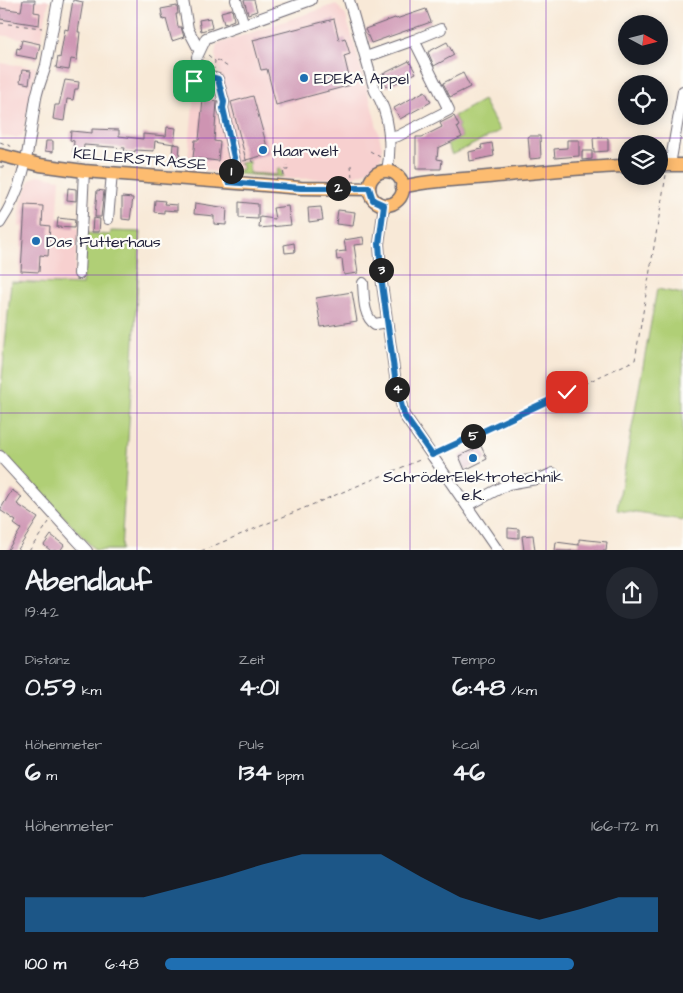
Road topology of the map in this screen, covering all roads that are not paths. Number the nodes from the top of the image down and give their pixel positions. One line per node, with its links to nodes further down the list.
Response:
1 (58, 0): 16 (street)
2 (183, 0): 7 (street)
3 (236, 0): 7 (street)
4 (311, 0): 6 (street)
5 (349, 0): 10 (street)
6 (289, 3): 7 (street)
7 (244, 26)
8 (441, 28): 9 (street)
9 (414, 40): 10 (street); 13 (street)
10 (366, 57): 13 (street)
11 (184, 76): 23 (street)
12 (683, 90): 14 (street)
13 (389, 138): 21 (street)
14 (668, 149)
15 (0, 155): 16 (main road, KELLERSTRASSE)
16 (26, 162): 20 (main road, KELLERSTRASSE); 28 (street)
17 (668, 165): 18 (main road)
18 (683, 165)
19 (618, 166): 24 (main road)
20 (84, 171): 22 (main road, KELLERSTRASSE); 29 (street)
21 (388, 171): 24 (main road); 25 (main road)
22 (112, 173): 23 (main road, KELLERSTRASSE); 27 (street)
23 (228, 182): 25 (main road, KELLERSTRASSE)
24 (402, 187): 26 (main road)
25 (369, 188): 26 (main road)
26 (384, 205): 31 (street)
27 (108, 219)
28 (0, 223)
29 (79, 274)
30 (362, 283): 31 (street)
31 (387, 322): 34 (street)
32 (0, 456): 35 (street)
33 (553, 473): 34 (street)
34 (467, 506): 36 (street)
35 (87, 550)
36 (498, 550)

